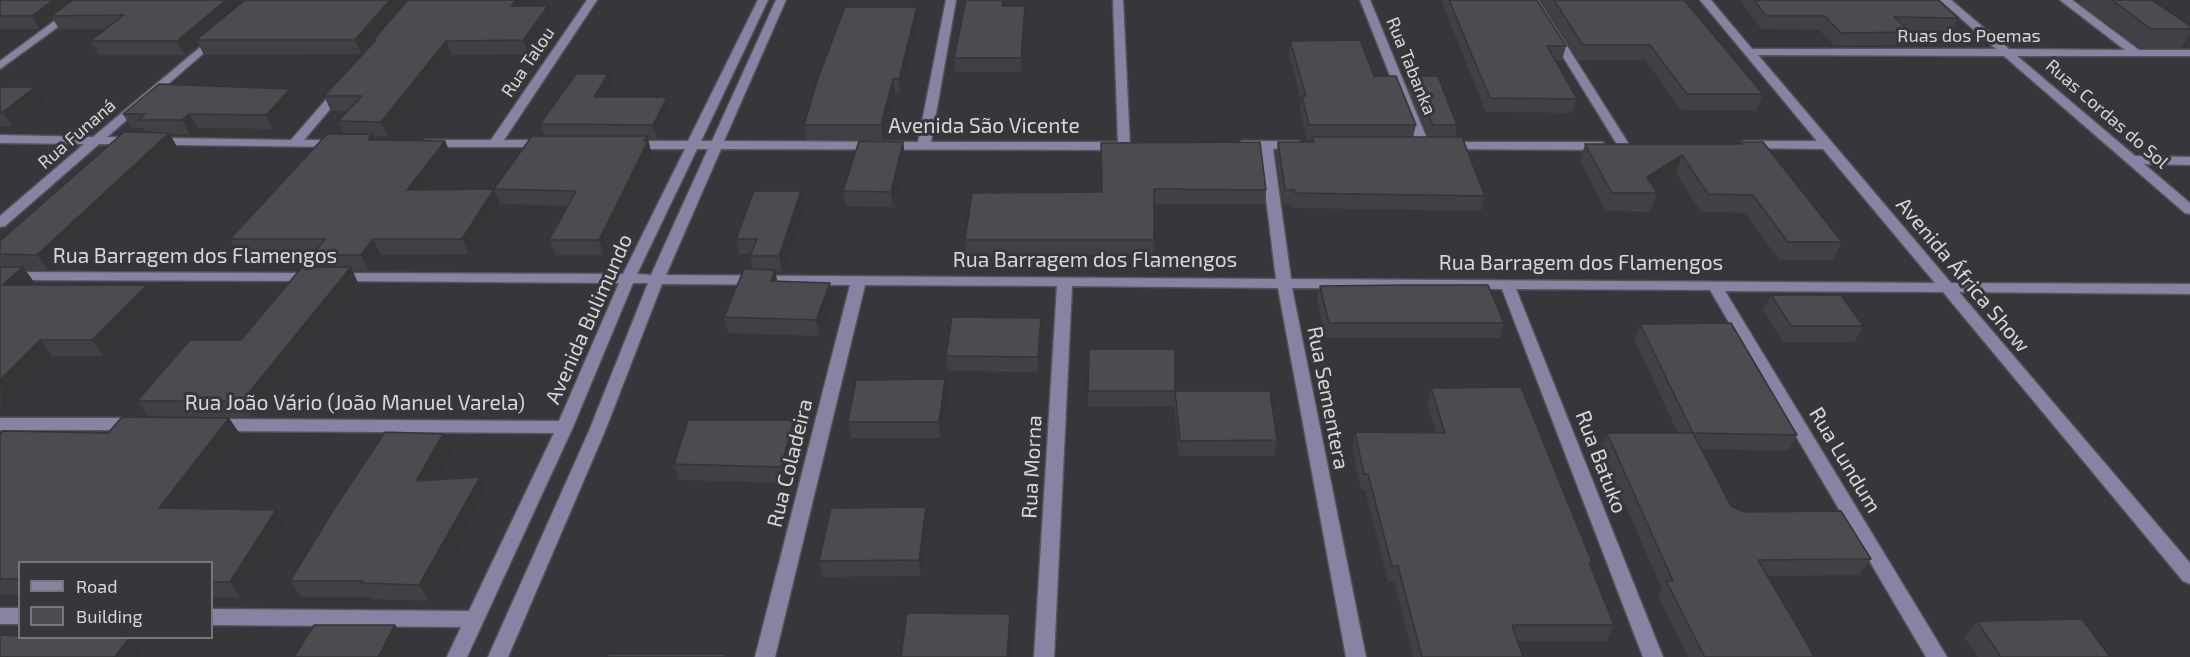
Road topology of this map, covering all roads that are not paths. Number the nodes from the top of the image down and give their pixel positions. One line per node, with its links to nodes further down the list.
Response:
1 (90, 0): 17 (street)
2 (592, 0): 24 (street, Rua Talou)
3 (762, 0): 27 (street, Avenida Bulimundo)
4 (781, 0): 34 (street)
5 (951, 0): 28 (street)
6 (1118, 0): 28 (street, Avenida São Vicente)
7 (1365, 0): 8 (street, Rua Tabanka)
8 (1533, 0)
9 (1705, 0): 13 (street, Avenida África Show)
10 (1945, 0): 14 (street, Ruas Cordas do Sol)
11 (2065, 0): 15 (street)
12 (223, 31): 20 (street, Rua Funaná)
13 (1749, 52): 14 (street, Ruas dos Poemas); 33 (street, Avenida África Show)
14 (2007, 53): 15 (street, Ruas dos Poemas); 35 (street, Ruas Cordas do Sol)
15 (2137, 53): 16 (street, Ruas dos Poemas)
16 (2190, 53)
17 (0, 66)
18 (348, 81): 21 (street)
19 (0, 139): 20 (street)
20 (98, 140): 21 (street); 38 (street, Rua Funaná)
21 (294, 144): 22 (street)
22 (353, 144)
23 (412, 144): 24 (street)
24 (495, 144): 25 (street)
25 (564, 144)
26 (611, 145): 27 (street, Avenida São Vicente)
27 (692, 145): 34 (street, Avenida São Vicente); 40 (street, Avenida Bulimundo)
28 (924, 145): 34 (street, Avenida São Vicente)
29 (1230, 145): 30 (street)
30 (1266, 145): 31 (street); 44 (street, Rua Sementera)
31 (1311, 145)
32 (1730, 145): 33 (street)
33 (1824, 145): 47 (street, Avenida África Show)
34 (716, 146): 41 (street)
35 (2132, 160): 36 (street); 37 (street, Ruas Cordas do Sol)
36 (2190, 161)
37 (2190, 210)
38 (0, 223)
39 (0, 276): 40 (street, Rua Barragem dos Flamengos)
40 (629, 278): 41 (street, Rua Barragem dos Flamengos); 52 (street, Avenida Bulimundo)
41 (657, 278): 42 (street, Rua Barragem dos Flamengos); 59 (street)
42 (859, 279): 43 (street, Rua Barragem dos Flamengos); 60 (street, Rua Coladeira)
43 (1065, 280): 44 (street, Rua Barragem dos Flamengos); 61 (street, Rua Morna)
44 (1284, 282): 45 (street, Rua Barragem dos Flamengos); 62 (street, Rua Sementera)
45 (1507, 284): 46 (street, Rua Barragem dos Flamengos); 63 (street, Rua Batuko)
46 (1714, 285): 47 (street, Rua Barragem dos Flamengos); 64 (street, Rua Lundum)
47 (1947, 287): 48 (street, Rua Barragem dos Flamengos); 53 (street, Avenida África Show)
48 (2190, 289)
49 (0, 424): 50 (street)
50 (153, 424)
51 (200, 425): 52 (street, Rua João Vário (João Manuel Varela))
52 (565, 427): 57 (street, Avenida Bulimundo)
53 (2190, 576)
54 (0, 616): 55 (street)
55 (18, 616)
56 (213, 617): 57 (street)
57 (475, 619): 58 (street, Avenida Bulimundo)
58 (457, 657)
59 (498, 657)
60 (765, 657)
61 (1044, 657)
62 (1356, 657)
63 (1653, 657)
64 (1938, 657)

